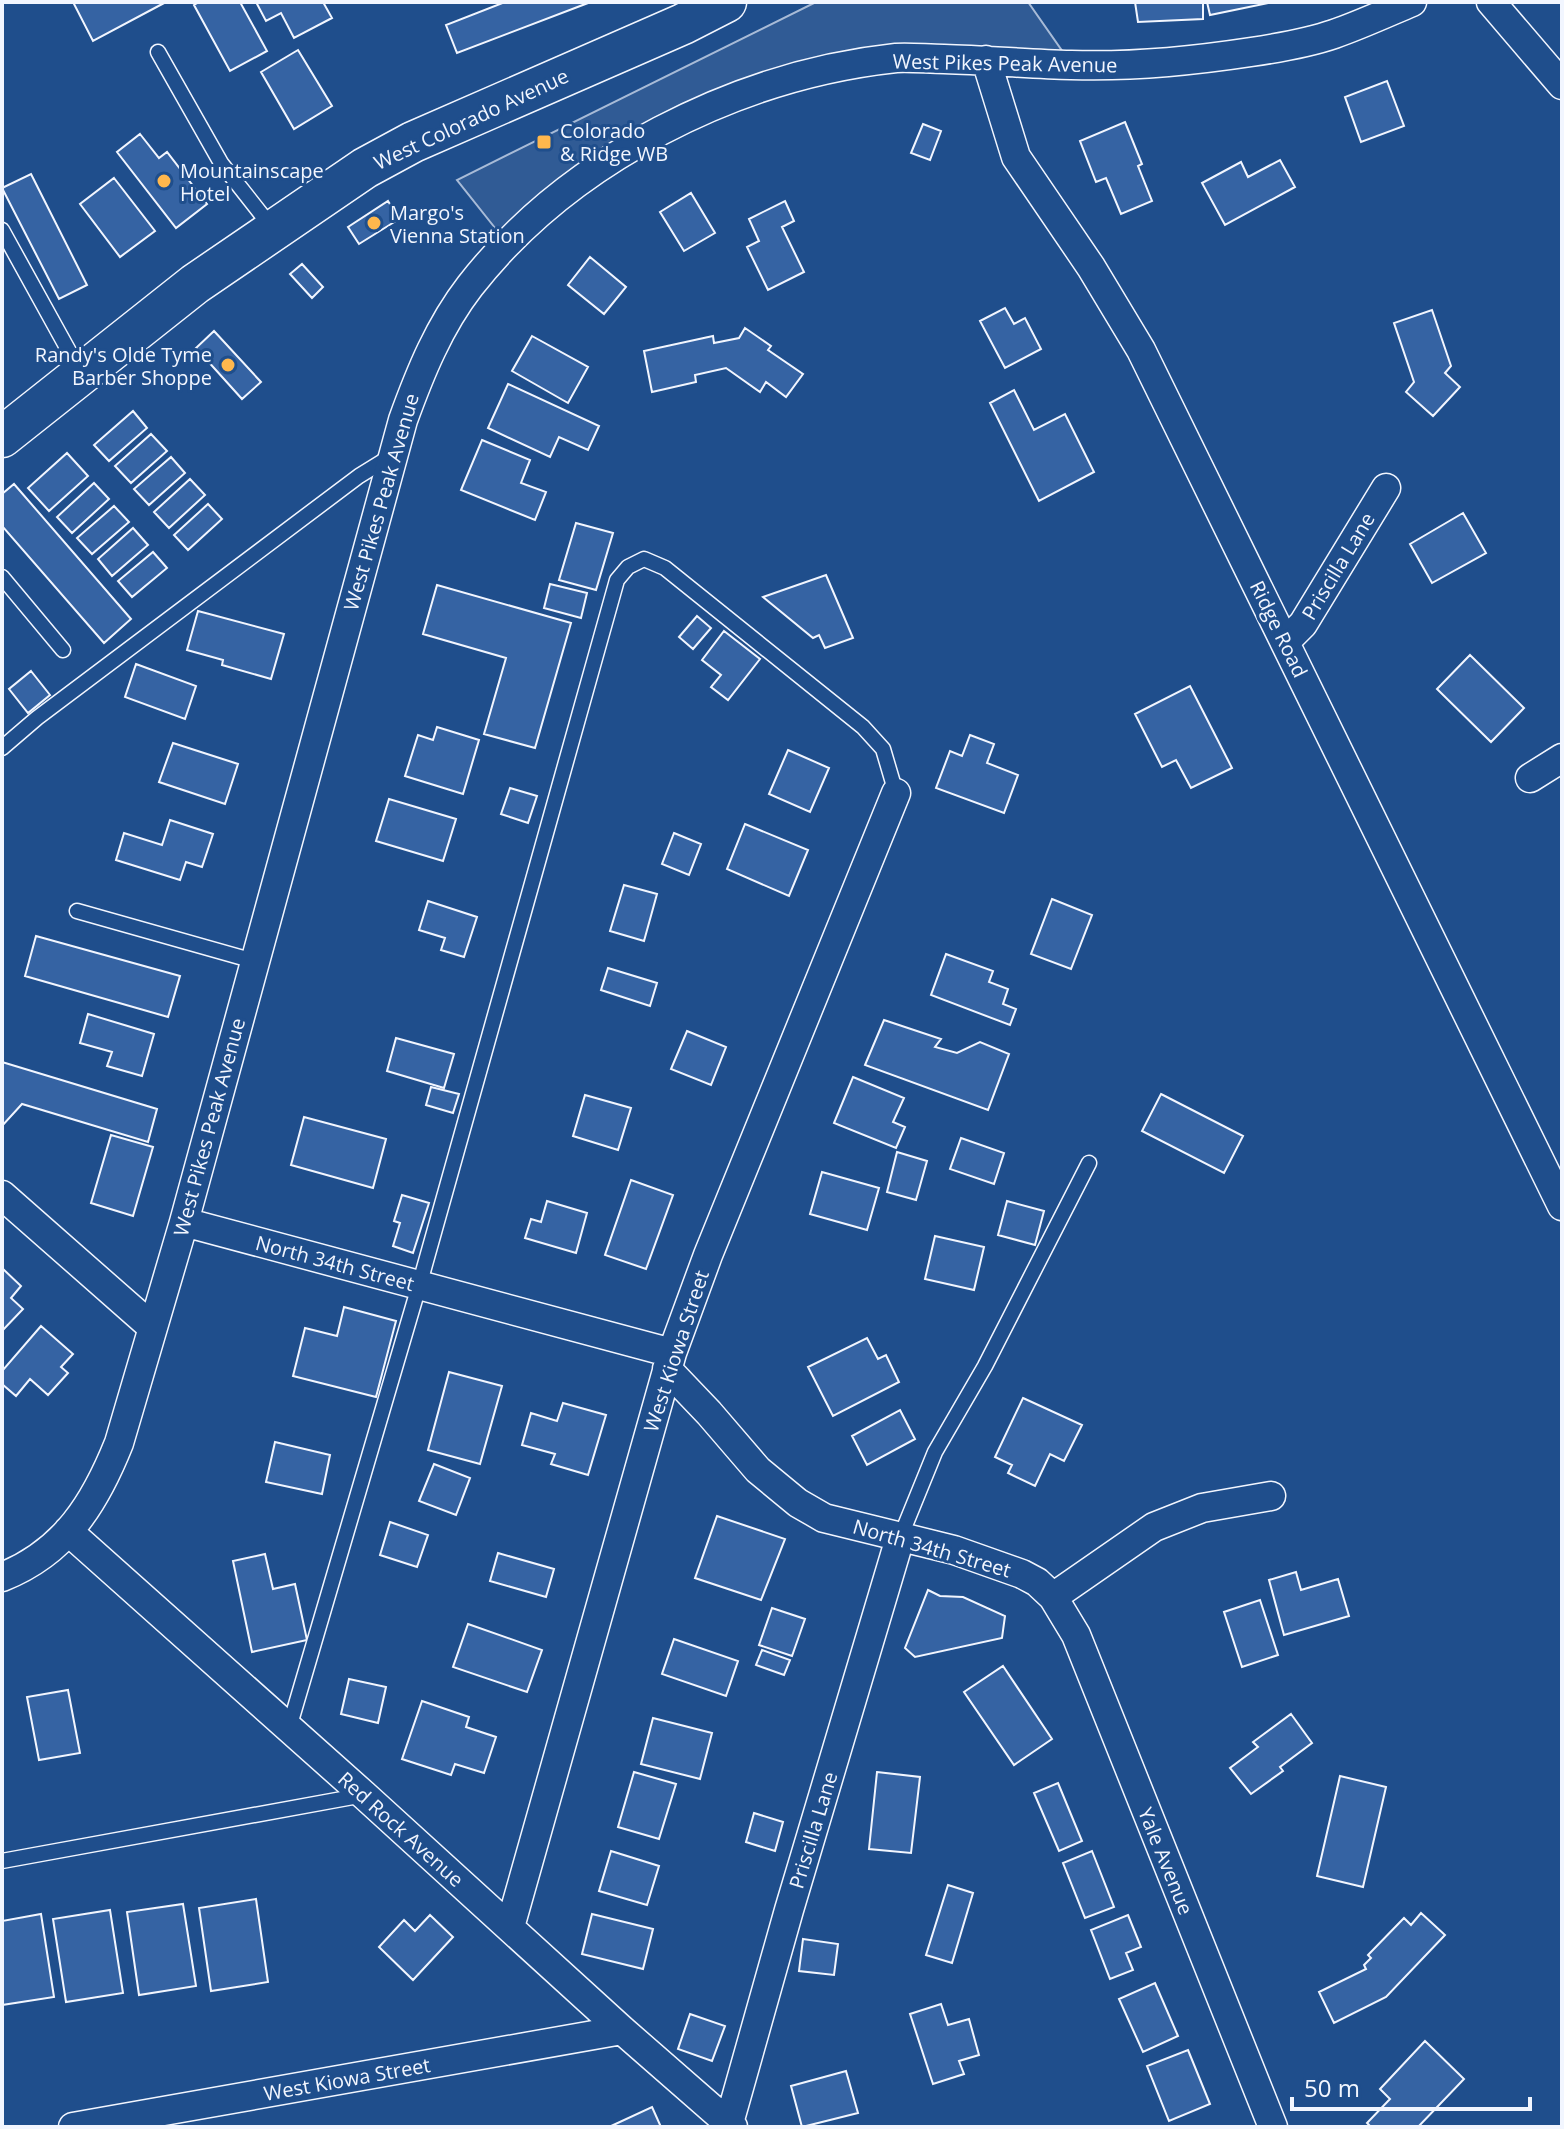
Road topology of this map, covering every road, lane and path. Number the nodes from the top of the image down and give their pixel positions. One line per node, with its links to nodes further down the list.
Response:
1 (726, 2): 7 (main road, West Colorado Avenue)
2 (1412, 2): 5 (street, West Pikes Peak Avenue)
3 (1491, 2): 6 (street)
4 (158, 52): 7 (lane)
5 (986, 60): 11 (street, West Pikes Peak Avenue); 14 (street, Ridge Road)
6 (1562, 85)
7 (274, 229): 9 (main road, West Colorado Avenue)
8 (2, 230): 9 (lane)
9 (82, 374): 10 (main road, West Colorado Avenue)
10 (2, 437)
11 (393, 454): 16 (lane); 21 (street, West Pikes Peak Avenue)
12 (1386, 488): 14 (street, Priscilla Lane)
13 (2, 577): 15 (lane)
14 (1286, 641): 24 (street, Ridge Road)
15 (63, 650)
16 (2, 748)
17 (1562, 758): 18 (street)
18 (1530, 778)
19 (896, 793): 26 (lane); 28 (street, West Kiowa Street)
20 (77, 911): 21 (lane)
21 (254, 961): 25 (street, West Pikes Peak Avenue)
22 (1089, 1163): 31 (lane)
23 (2, 1195): 27 (street)
24 (1562, 1206)
25 (184, 1222): 26 (street, North 34th Street); 27 (street, West Pikes Peak Avenue)
26 (419, 1286): 28 (street, North 34th Street); 34 (lane)
27 (152, 1327): 30 (street, West Pikes Peak Avenue)
28 (670, 1361): 31 (street, North 34th Street); 37 (street, West Kiowa Street)
29 (1271, 1496): 33 (street)
30 (68, 1531): 32 (street, West Pikes Peak Avenue); 34 (street, Red Rock Avenue)
31 (900, 1538): 33 (street, North 34th Street); 39 (street, Priscilla Lane)
32 (2, 1577)
33 (1053, 1597): 41 (street, Yale Avenue)
34 (289, 1728): 35 (street, Red Rock Avenue)
35 (364, 1795): 36 (lane); 37 (street, Red Rock Avenue)
36 (2, 1861)
37 (510, 1927): 38 (street, Red Rock Avenue)
38 (622, 2030): 39 (street, Red Rock Avenue); 40 (street, West Kiowa Street)
39 (731, 2125)
40 (73, 2127)
41 (1273, 2127)

